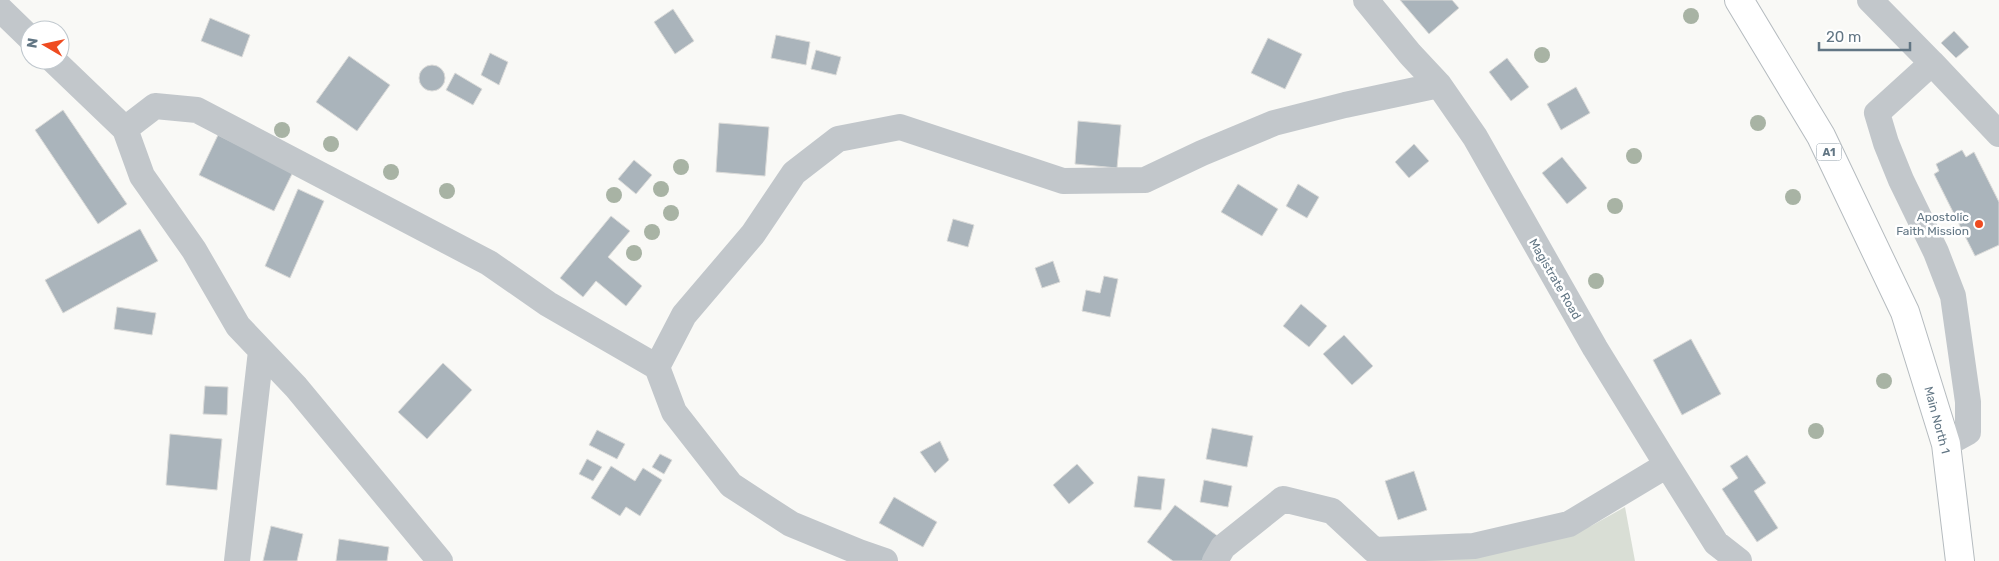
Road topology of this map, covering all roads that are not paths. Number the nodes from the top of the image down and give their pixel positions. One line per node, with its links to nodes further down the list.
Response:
1 (1366, 0): 8 (street, Magistrate Road)
2 (1739, 0): 13 (main road, Main North 1 / A1)
3 (1870, 0): 6 (street)
4 (0, 9): 5 (street)
5 (20, 28)
6 (1932, 63): 10 (street); 13 (street)
7 (63, 70): 9 (street)
8 (1439, 85): 12 (street); 14 (street, Magistrate Road)
9 (125, 129): 11 (street); 12 (street)
10 (1999, 134)
11 (261, 351): 16 (street); 17 (street)
12 (657, 367): 18 (street)
13 (1946, 444): 21 (main road, Main North 1 / A1)
14 (1667, 465): 15 (street, Magistrate Road); 19 (street)
15 (1713, 552): 20 (street, Magistrate Road)
16 (237, 561)
17 (440, 561)
18 (885, 561)
19 (1215, 561)
20 (1739, 561)
21 (1960, 561)

